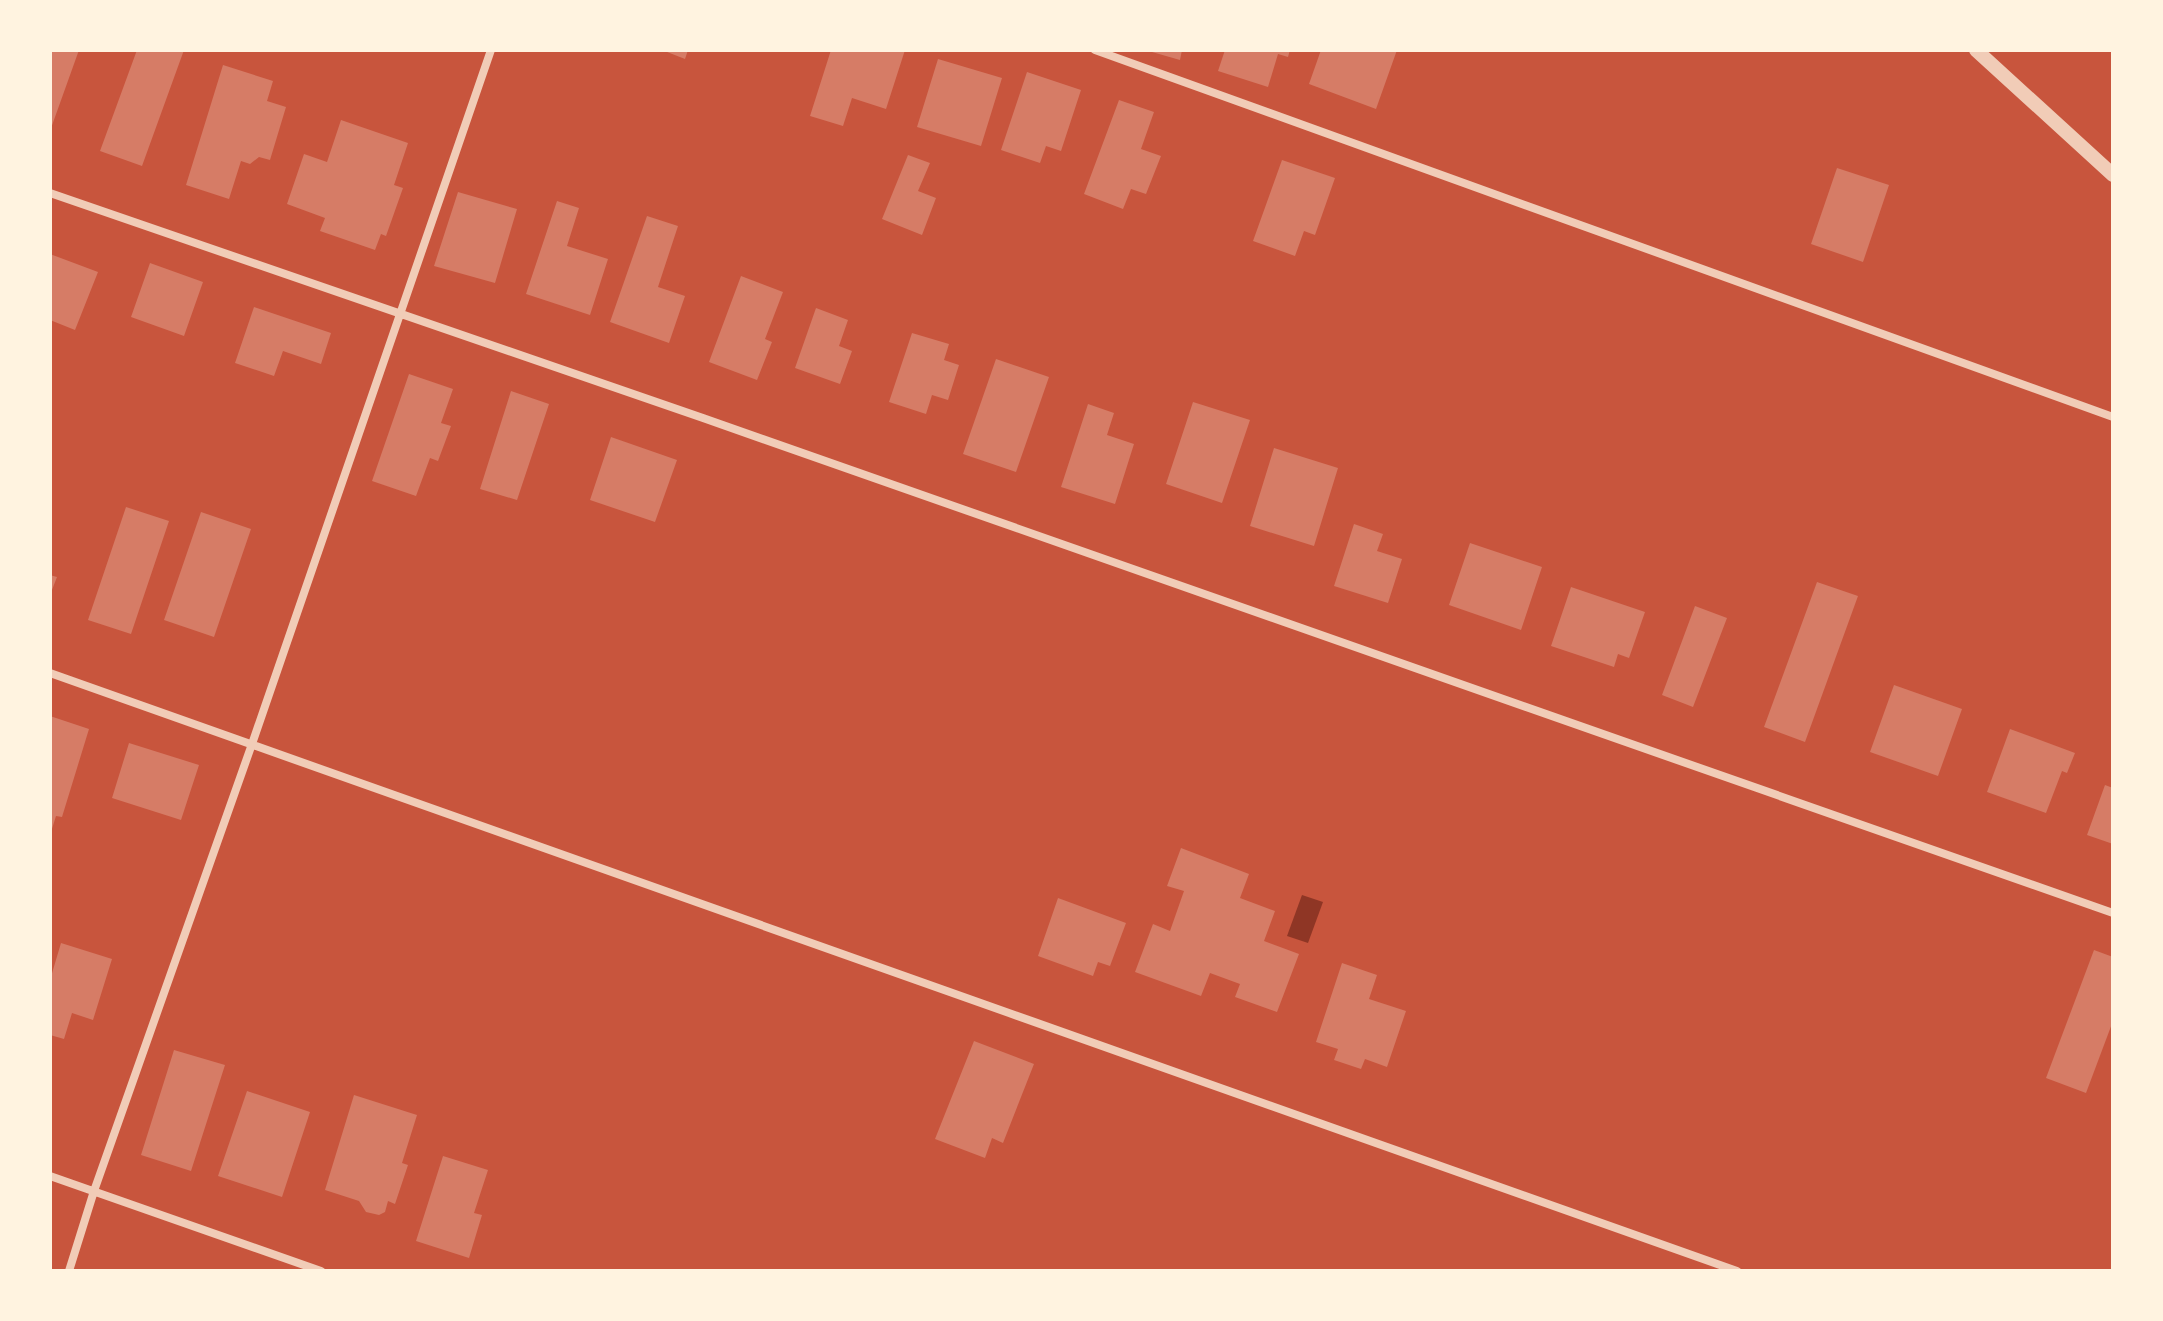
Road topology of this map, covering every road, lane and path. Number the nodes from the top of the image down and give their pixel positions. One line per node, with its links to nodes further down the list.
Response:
1 (491, 50): 6 (street)
2 (1095, 50): 7 (street)
3 (1976, 50): 4 (street)
4 (2113, 175)
5 (50, 193): 6 (street)
6 (400, 315): 9 (street); 10 (street)
7 (2113, 417)
8 (50, 673): 9 (street)
9 (252, 744): 12 (street); 15 (street)
10 (2113, 913)
11 (50, 1176): 12 (street)
12 (94, 1191): 13 (street); 14 (street)
13 (69, 1271)
14 (321, 1271)
15 (1737, 1271)

